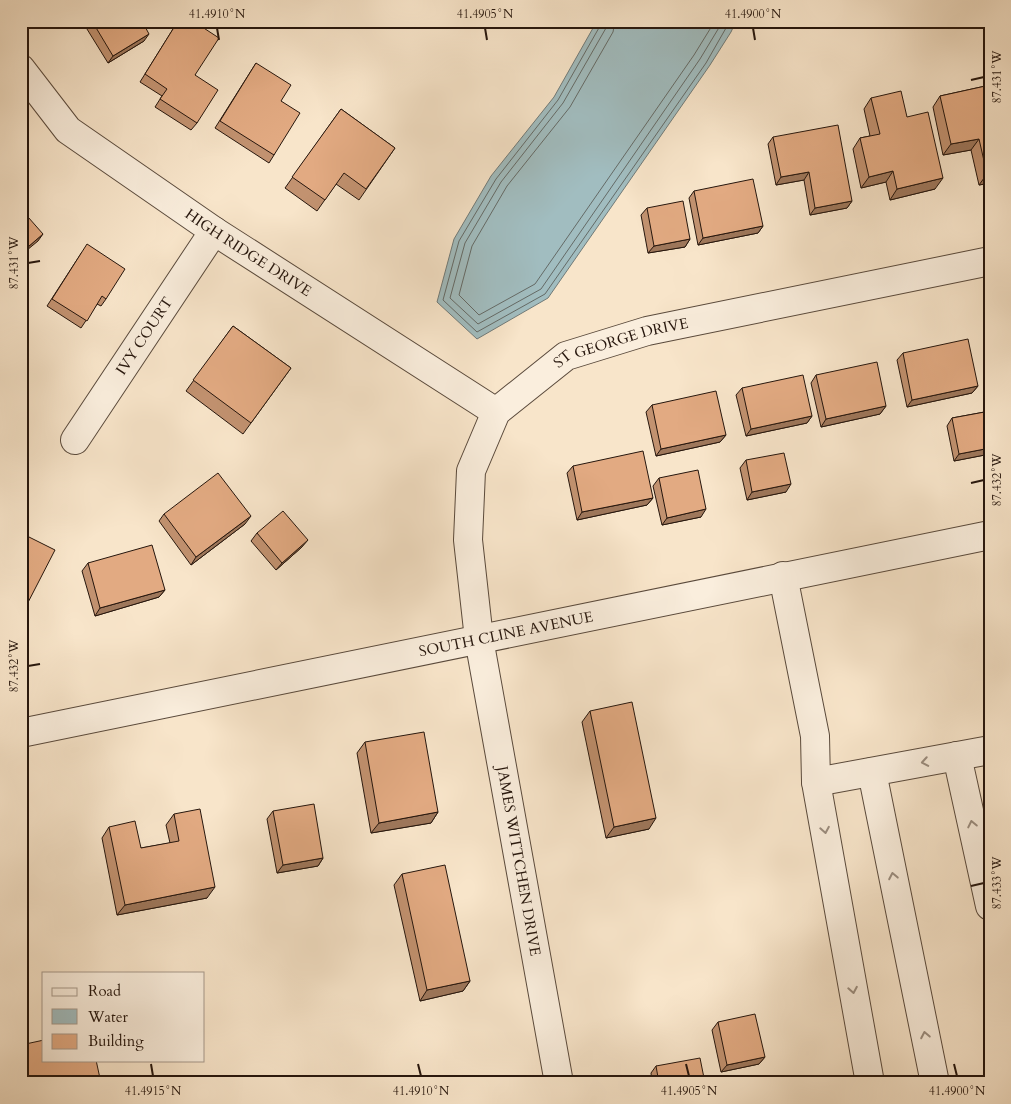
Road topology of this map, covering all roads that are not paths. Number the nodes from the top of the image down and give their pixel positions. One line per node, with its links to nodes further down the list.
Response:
1 (21, 69): 2 (street, HIGH RIDGE DRIVE)
2 (214, 231): 4 (street, HIGH RIDGE DRIVE); 5 (street, IVY COURT)
3 (990, 261): 4 (street, ST GEORGE DRIVE)
4 (496, 412): 8 (street, ST GEORGE DRIVE)
5 (75, 440)
6 (990, 535): 7 (street, SOUTH CLINE AVENUE)
7 (783, 576): 8 (street, SOUTH CLINE AVENUE); 13 (street)
8 (479, 639): 9 (street, SOUTH CLINE AVENUE); 15 (street, JAMES WITTCHEN DRIVE)
9 (21, 734)
10 (990, 750): 11 (street)
11 (957, 756): 12 (street, one-way to 12); 14 (street, one-way to 11)
12 (872, 772): 13 (street); 17 (street, one-way to 12)
13 (816, 782): 16 (street, one-way to 16)
14 (990, 906)
15 (559, 1083)
16 (870, 1083)
17 (935, 1083)

